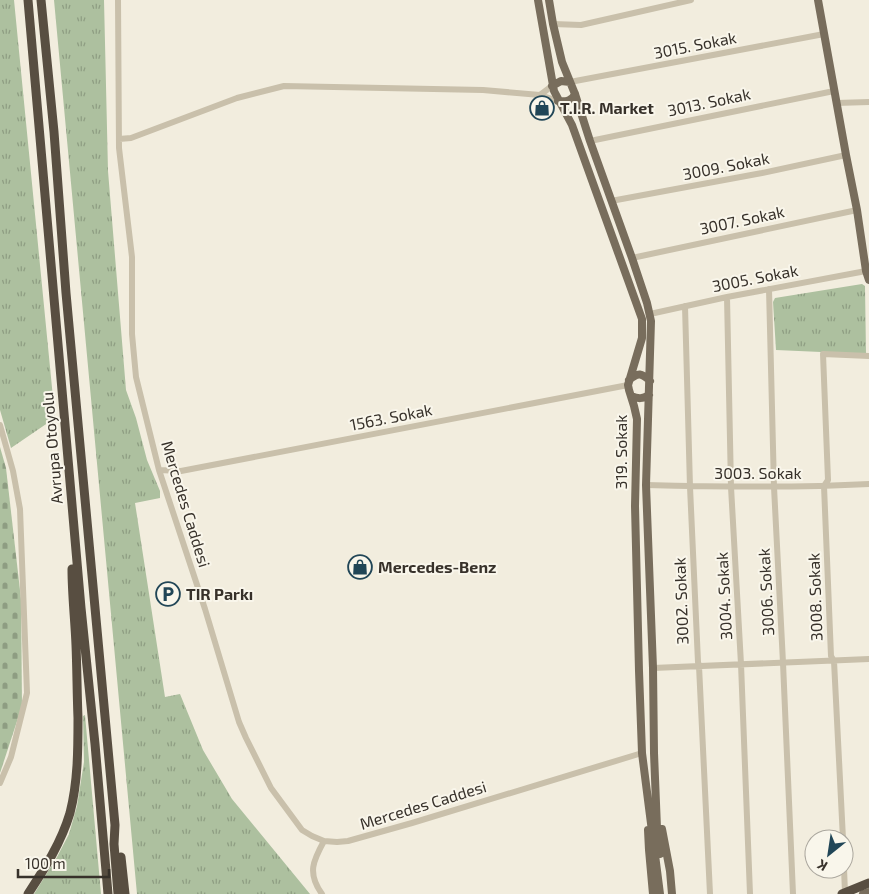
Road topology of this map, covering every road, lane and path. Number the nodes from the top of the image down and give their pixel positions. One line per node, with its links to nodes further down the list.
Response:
1 (28, 0): 43 (highway, Avrupa Otoyolu)
2 (41, 0): 54 (highway, Avrupa Otoyolu)
3 (118, 0): 18 (street, Mercedes Caddesi)
4 (538, 0): 11 (main road)
5 (549, 0): 8 (main road, 319. Sokak)
6 (691, 0): 8 (street)
7 (818, 0): 9 (main road)
8 (553, 24): 10 (main road, 319. Sokak)
9 (824, 34): 10 (street, 3015. Sokak); 12 (main road)
10 (570, 82): 11 (main road); 13 (main road, 319. Sokak)
11 (552, 86): 14 (street); 15 (main road)
12 (834, 91): 17 (main road); 19 (street, 3013. Sokak)
13 (575, 94): 15 (main road); 19 (main road, 319. Sokak)
14 (540, 95): 15 (street); 18 (street)
15 (558, 101): 32 (main road)
16 (869, 102): 17 (street)
17 (836, 103): 20 (main road)
18 (119, 139): 36 (street, Mercedes Caddesi)
19 (590, 141): 21 (main road, 319. Sokak)
20 (846, 155): 21 (street, 3009. Sokak); 22 (main road)
21 (611, 201): 23 (main road, 319. Sokak)
22 (857, 210): 23 (street, 3007. Sokak); 24 (main road)
23 (632, 258): 29 (main road, 319. Sokak)
24 (867, 268): 25 (main road); 26 (street, 3005. Sokak)
25 (869, 280)
26 (769, 289): 27 (street, 3005. Sokak); 41 (street, 3006. Sokak)
27 (727, 297): 28 (street, 3005. Sokak); 42 (street, 3004. Sokak)
28 (685, 306): 29 (street, 3005. Sokak); 40 (street, 3002. Sokak)
29 (650, 314): 31 (main road, 319. Sokak)
30 (869, 356): 39 (street, 3008. Sokak)
31 (650, 381): 32 (main road); 33 (main road, 319. Sokak)
32 (629, 382): 34 (main road, 319. Sokak); 36 (street, 1563. Sokak)
33 (649, 395): 34 (main road); 38 (main road, 319. Sokak)
34 (631, 396): 50 (main road, 319. Sokak)
35 (0, 425): 51 (street)
36 (159, 470): 56 (street, Mercedes Caddesi)
37 (869, 484): 39 (street, 3003. Sokak)
38 (646, 486): 40 (street, 3003. Sokak); 49 (main road, 319. Sokak)
39 (824, 486): 41 (street, 3003. Sokak); 45 (street, 3008. Sokak)
40 (690, 487): 42 (street, 3003. Sokak); 48 (street, 3002. Sokak)
41 (774, 487): 42 (street, 3003. Sokak); 46 (street, 3006. Sokak)
42 (731, 488): 47 (street, 3004. Sokak)
43 (75, 541): 61 (highway); 62 (highway, Avrupa Otoyolu)
44 (869, 659): 45 (street)
45 (834, 660): 46 (street); 55 (street, 3008. Sokak)
46 (783, 662): 47 (street); 72 (street, 3006. Sokak)
47 (741, 664): 48 (street); 71 (street, 3004. Sokak)
48 (699, 666): 49 (street); 70 (street, 3002. Sokak)
49 (653, 668): 52 (main road, 319. Sokak)
50 (642, 753): 53 (main road, 319. Sokak); 56 (street, Mercedes Caddesi)
51 (0, 783)
52 (657, 803): 68 (main road, 319. Sokak); 69 (main road)
53 (649, 816): 66 (main road); 67 (main road, 319. Sokak)
54 (115, 825): 63 (highway, Avrupa Otoyolu); 64 (highway)
55 (842, 829)
56 (324, 840): 65 (street)
57 (844, 879): 60 (street)
58 (869, 883): 60 (highway)
59 (869, 892): 73 (main road)
60 (844, 893)
61 (28, 894)
62 (108, 894)
63 (118, 894)
64 (125, 894)
65 (322, 894)
66 (653, 894)
67 (660, 894)
68 (664, 894)
69 (672, 894)
70 (710, 894)
71 (750, 894)
72 (793, 894)
73 (863, 894)

